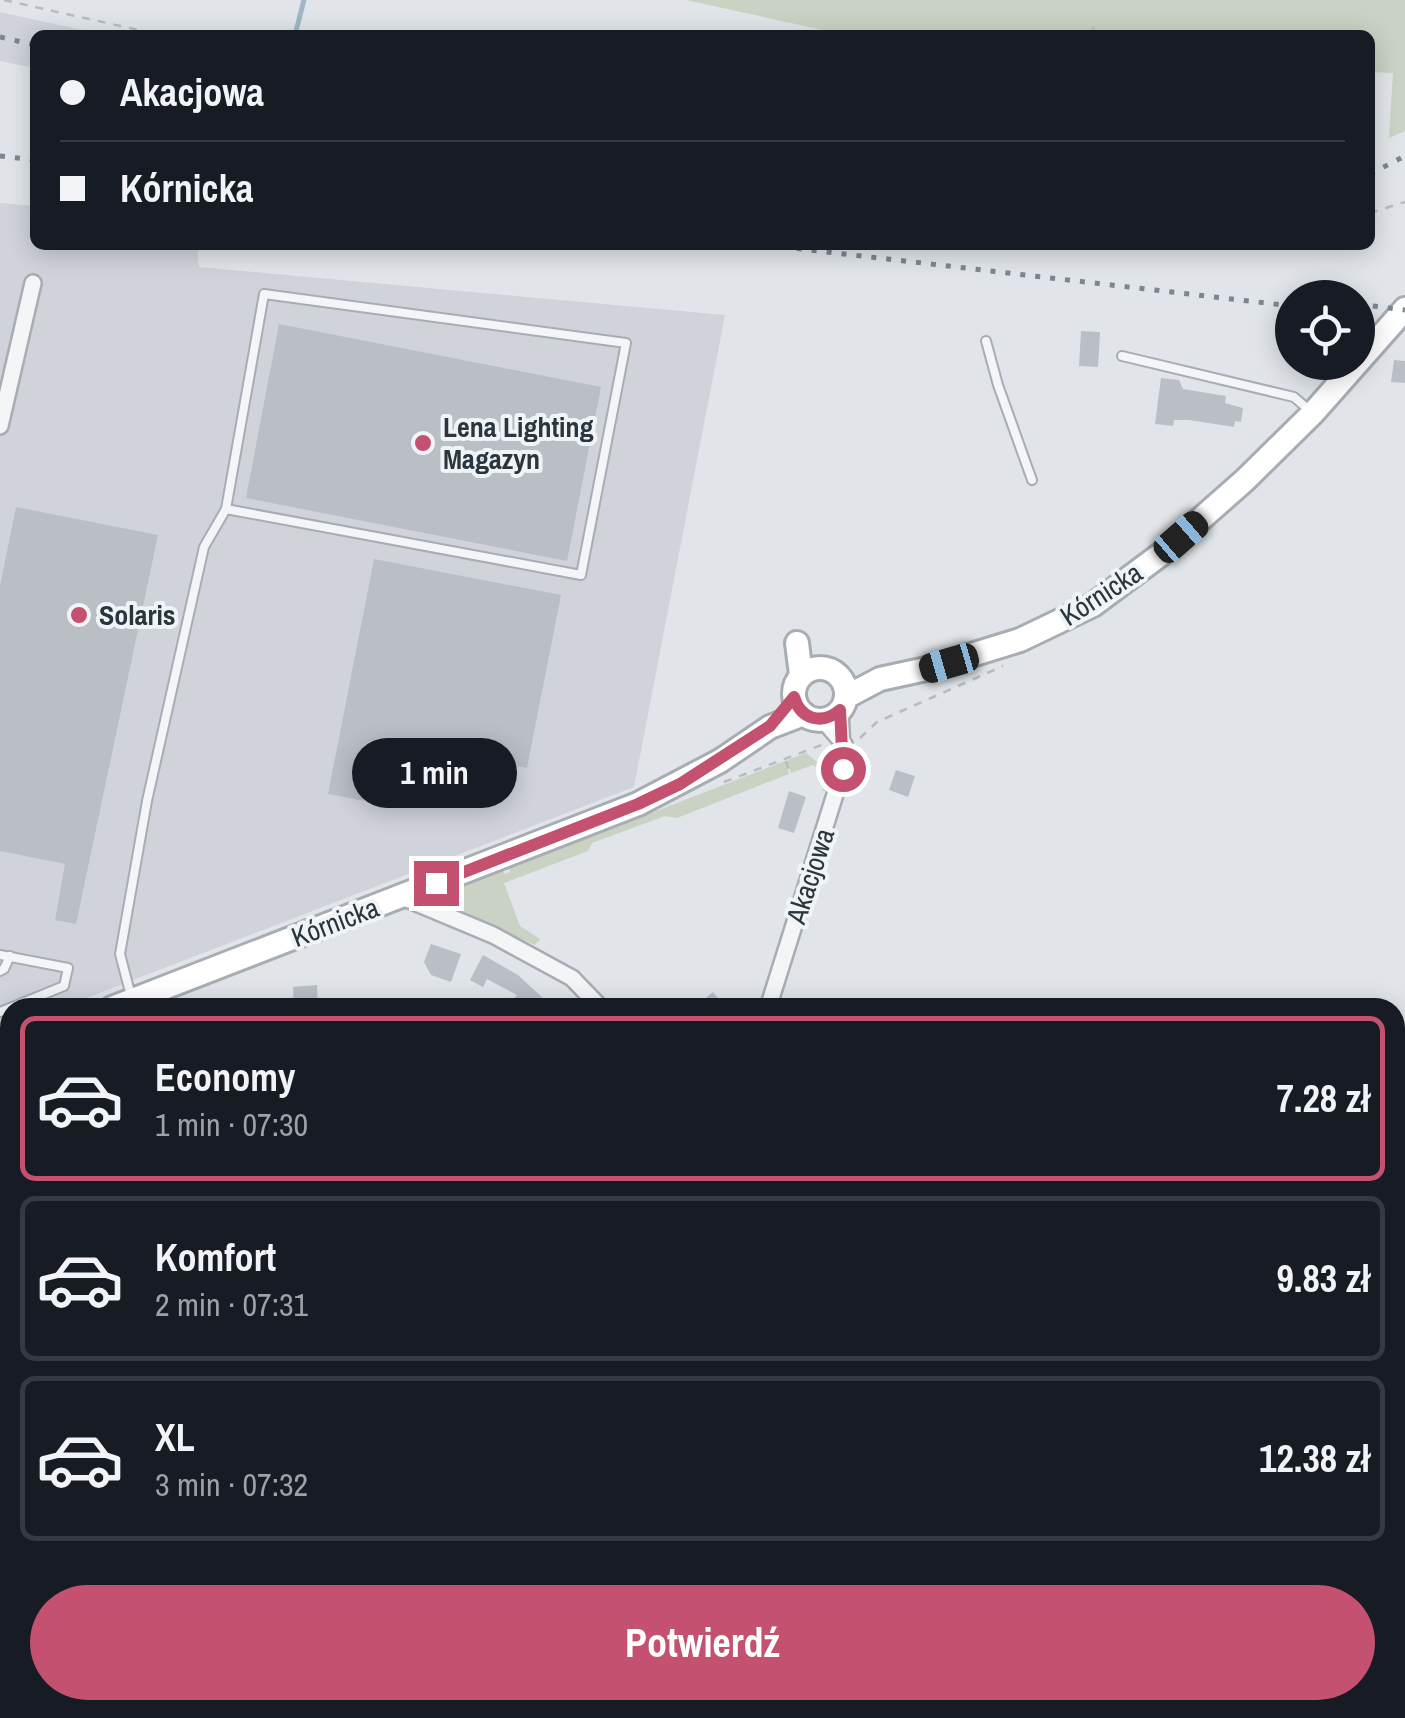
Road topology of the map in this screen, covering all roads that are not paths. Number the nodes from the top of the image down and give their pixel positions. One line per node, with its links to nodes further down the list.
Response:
1 (33, 284): 6 (street)
2 (1405, 309): 5 (street, Kórnicka)
3 (986, 341): 7 (lane)
4 (1122, 356): 5 (lane)
5 (1312, 413): 9 (street, Kórnicka)
6 (0, 426)
7 (1032, 480)
8 (226, 509): 8 (lane); 14 (lane)
9 (820, 694): 10 (street, Kórnicka); 17 (street, Akacjowa)
10 (402, 896): 15 (street, Kórnicka); 16 (street)
11 (5, 956): 12 (lane); 13 (lane)
12 (0, 971)
13 (35, 998)
14 (122, 998)
15 (138, 998)
16 (591, 998)
17 (771, 998)

